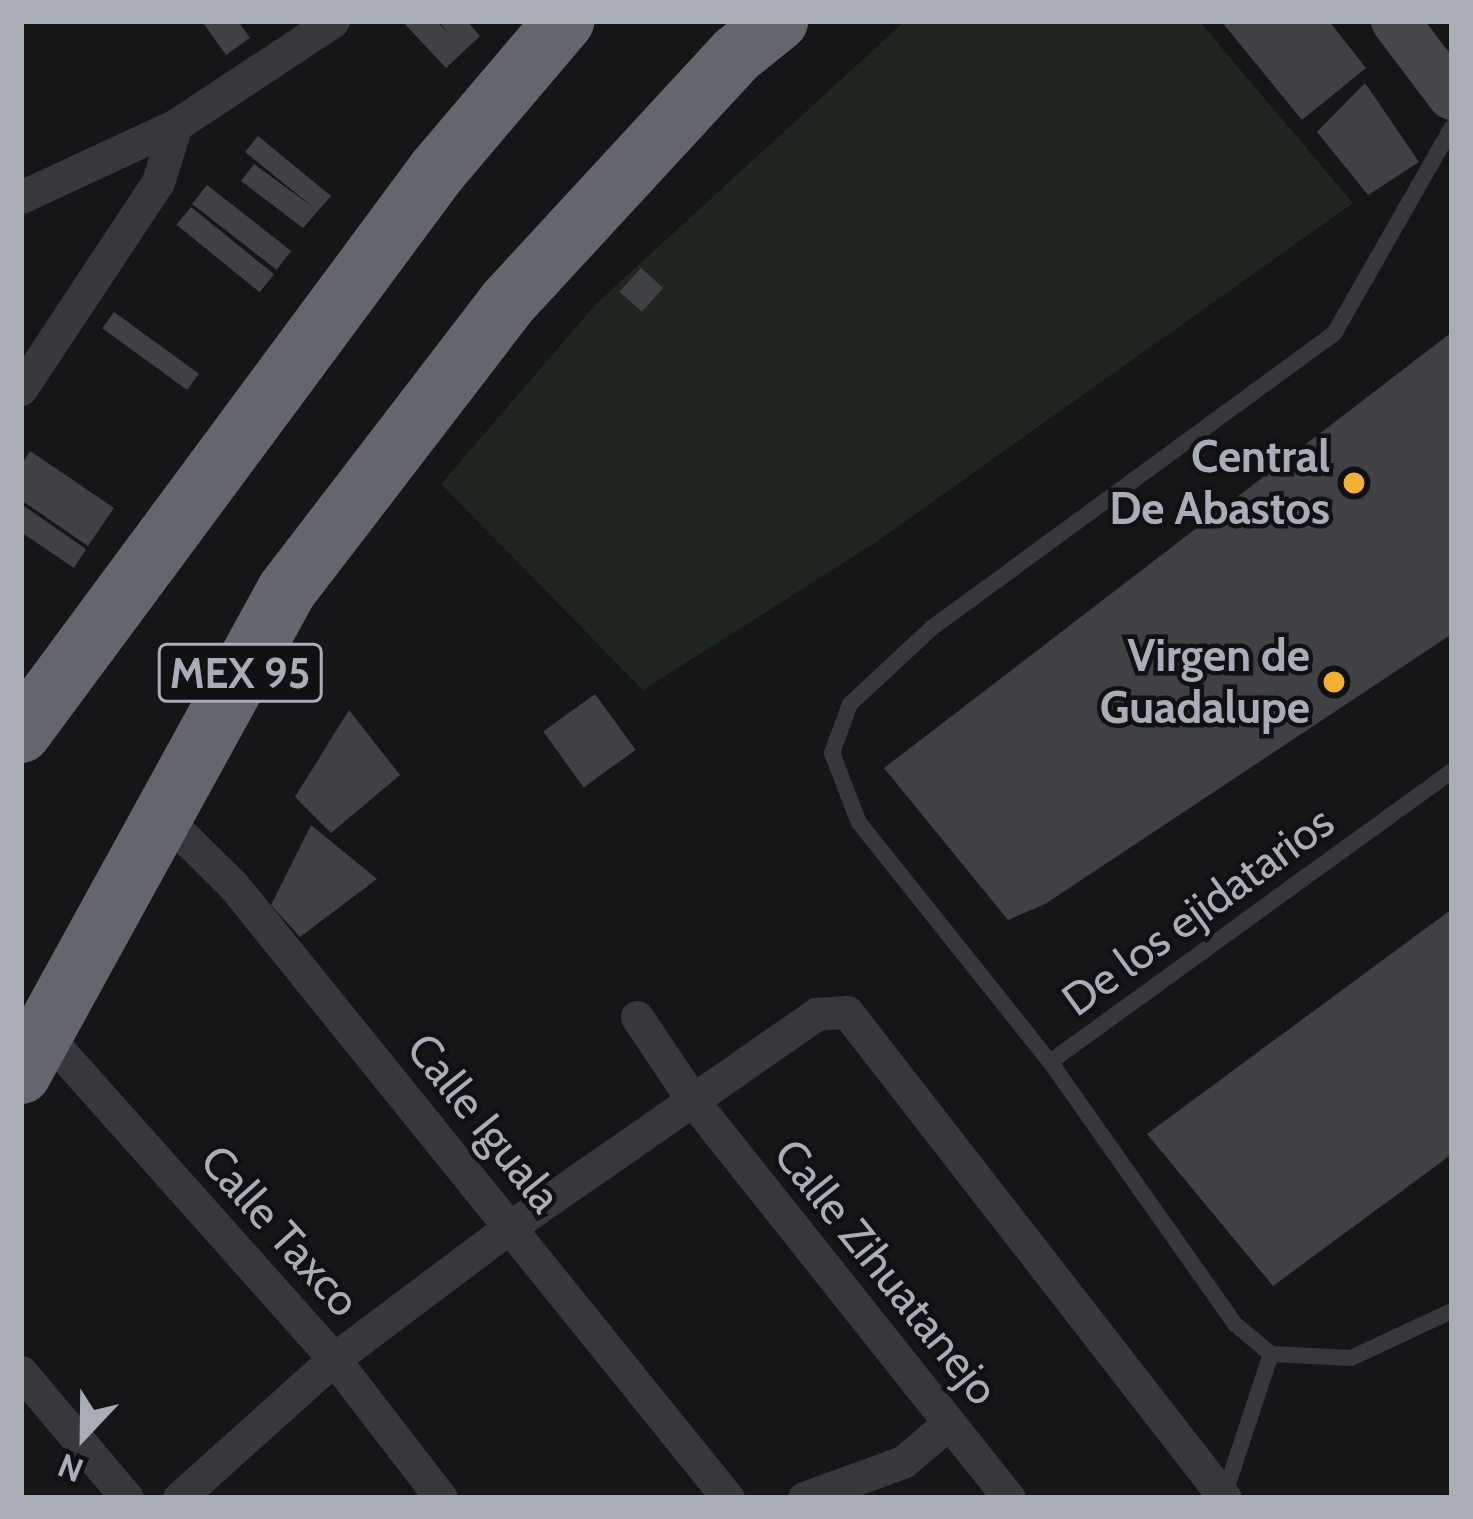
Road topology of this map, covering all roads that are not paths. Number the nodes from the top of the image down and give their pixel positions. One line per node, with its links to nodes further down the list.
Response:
1 (564, 21): 10 (highway, MEX 95)
2 (778, 21): 12 (highway, MEX 95)
3 (1395, 21): 5 (main road)
4 (311, 27): 6 (street)
5 (1452, 96)
6 (176, 125): 8 (street); 9 (street)
7 (1452, 127): 15 (lane)
8 (21, 196)
9 (21, 389)
10 (21, 734)
11 (1452, 771): 15 (lane, De los ejidatarios)
12 (161, 814): 14 (highway, MEX 95); 17 (street, Calle Iguala)
13 (637, 1017): 16 (street, Calle Zihuatanejo)
14 (32, 1053): 20 (street, Calle Taxco)
15 (1050, 1062): 19 (lane, De los ejidatarios)
16 (694, 1102): 17 (street); 22 (street, Calle Zihuatanejo); 23 (street)
17 (511, 1227): 20 (street); 27 (street, Calle Iguala)
18 (1452, 1311): 19 (lane)
19 (1271, 1354): 23 (lane)
20 (334, 1359): 25 (street); 26 (street, Calle Taxco)
21 (21, 1372): 24 (street)
22 (949, 1423): 28 (street); 29 (street, Calle Zihuatanejo)
23 (1224, 1497)
24 (127, 1498)
25 (179, 1498)
26 (441, 1498)
27 (728, 1498)
28 (803, 1498)
29 (1009, 1498)

